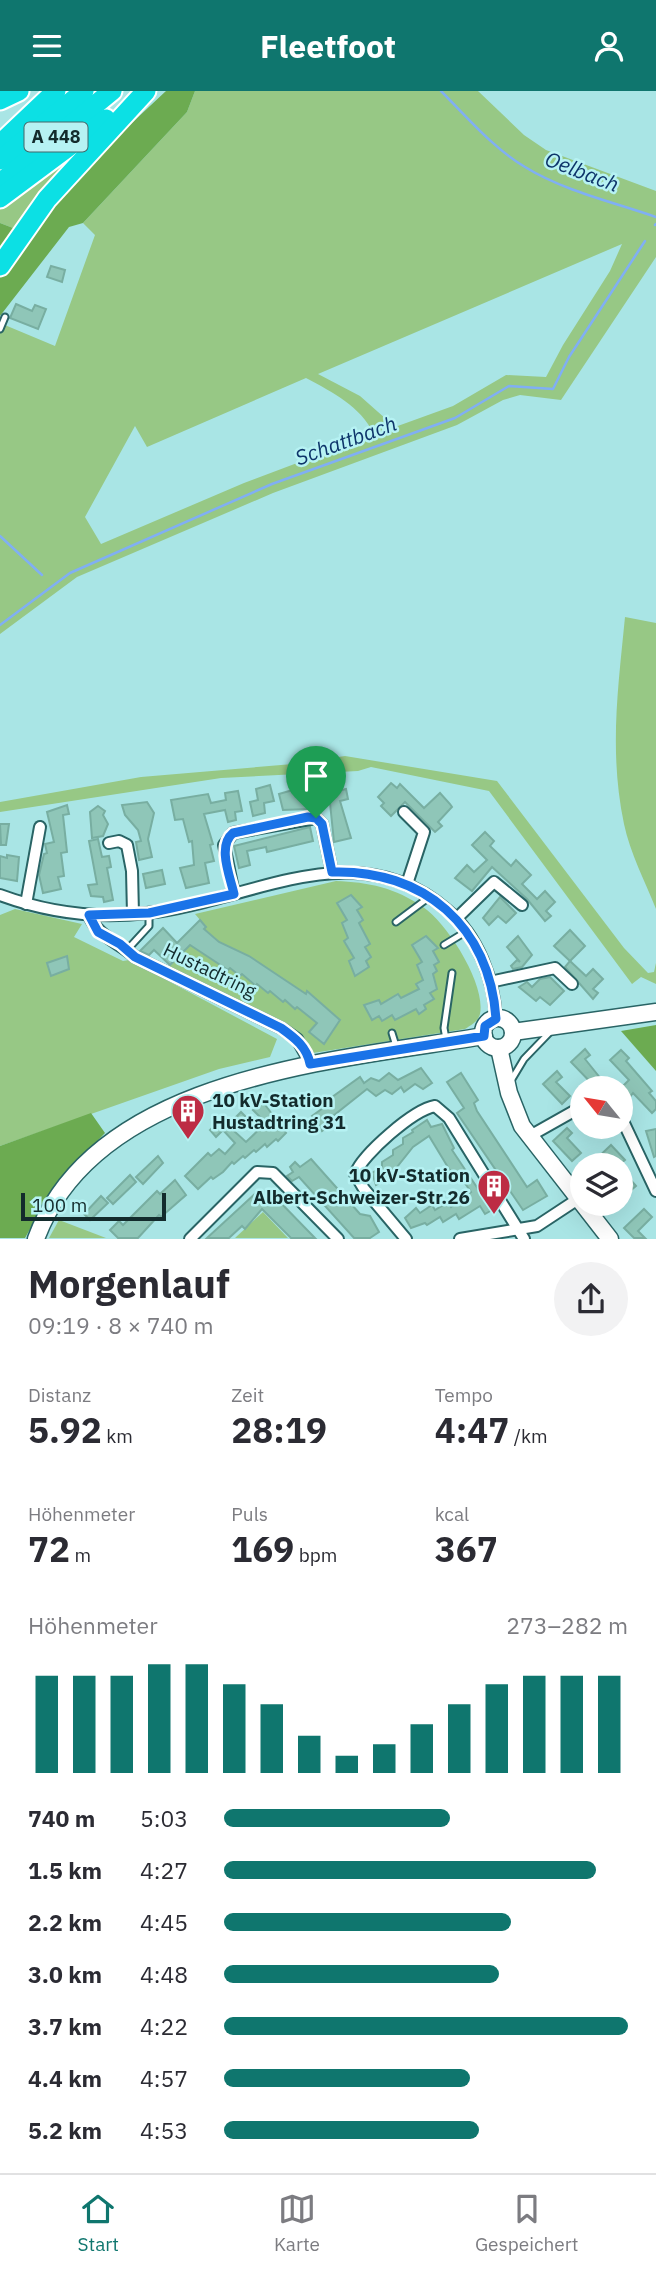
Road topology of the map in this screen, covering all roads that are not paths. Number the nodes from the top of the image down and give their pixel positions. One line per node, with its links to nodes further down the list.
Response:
1 (19, 91): 6 (highway)
2 (56, 91): 7 (highway)
3 (84, 91): 8 (highway, A 448)
4 (112, 91): 9 (highway, A 448)
5 (144, 91): 10 (highway); 11 (highway)
6 (0, 100)
7 (0, 144)
8 (0, 160)
9 (0, 183)
10 (0, 198)
11 (0, 266)
12 (5, 317): 13 (lane)
13 (0, 329)
14 (404, 812): 18 (street)
15 (40, 827): 22 (street)
16 (109, 843): 25 (street)
17 (332, 872): 18 (street); 19 (street); 19 (street)
18 (407, 884): 21 (street)
19 (234, 894): 24 (street)
20 (0, 895): 22 (street)
21 (430, 896): 27 (street); 28 (lane)
22 (26, 904): 26 (street)
23 (522, 905): 27 (street)
24 (149, 913): 25 (street); 31 (lane)
25 (133, 914): 26 (street)
26 (89, 915): 31 (street, Hustadtring)
27 (457, 918): 29 (street)
28 (396, 922)
29 (467, 931): 30 (lane); 33 (street)
30 (444, 945)
31 (127, 950): 42 (street, Hustadtring)
32 (452, 973): 40 (lane)
33 (490, 982): 34 (street); 36 (street)
34 (572, 984)
35 (656, 1011): 37 (street)
36 (496, 1019): 38 (street); 39 (street)
37 (554, 1028): 38 (street); 43 (lane)
38 (513, 1033): 41 (street)
39 (484, 1036): 40 (street); 41 (street)
40 (446, 1042): 42 (street)
41 (499, 1048): 43 (street)
42 (310, 1064): 51 (street)
43 (507, 1086): 45 (street)
44 (570, 1113): 45 (street)
45 (528, 1137): 47 (street)
46 (631, 1139): 48 (street)
47 (570, 1189)
48 (656, 1191)
49 (570, 1205): 52 (street)
50 (592, 1216): 57 (street)
51 (39, 1232)
52 (522, 1234): 55 (street); 56 (street)
53 (190, 1238): 54 (street)
54 (338, 1238)
55 (406, 1238)
56 (460, 1238)
57 (610, 1238)

